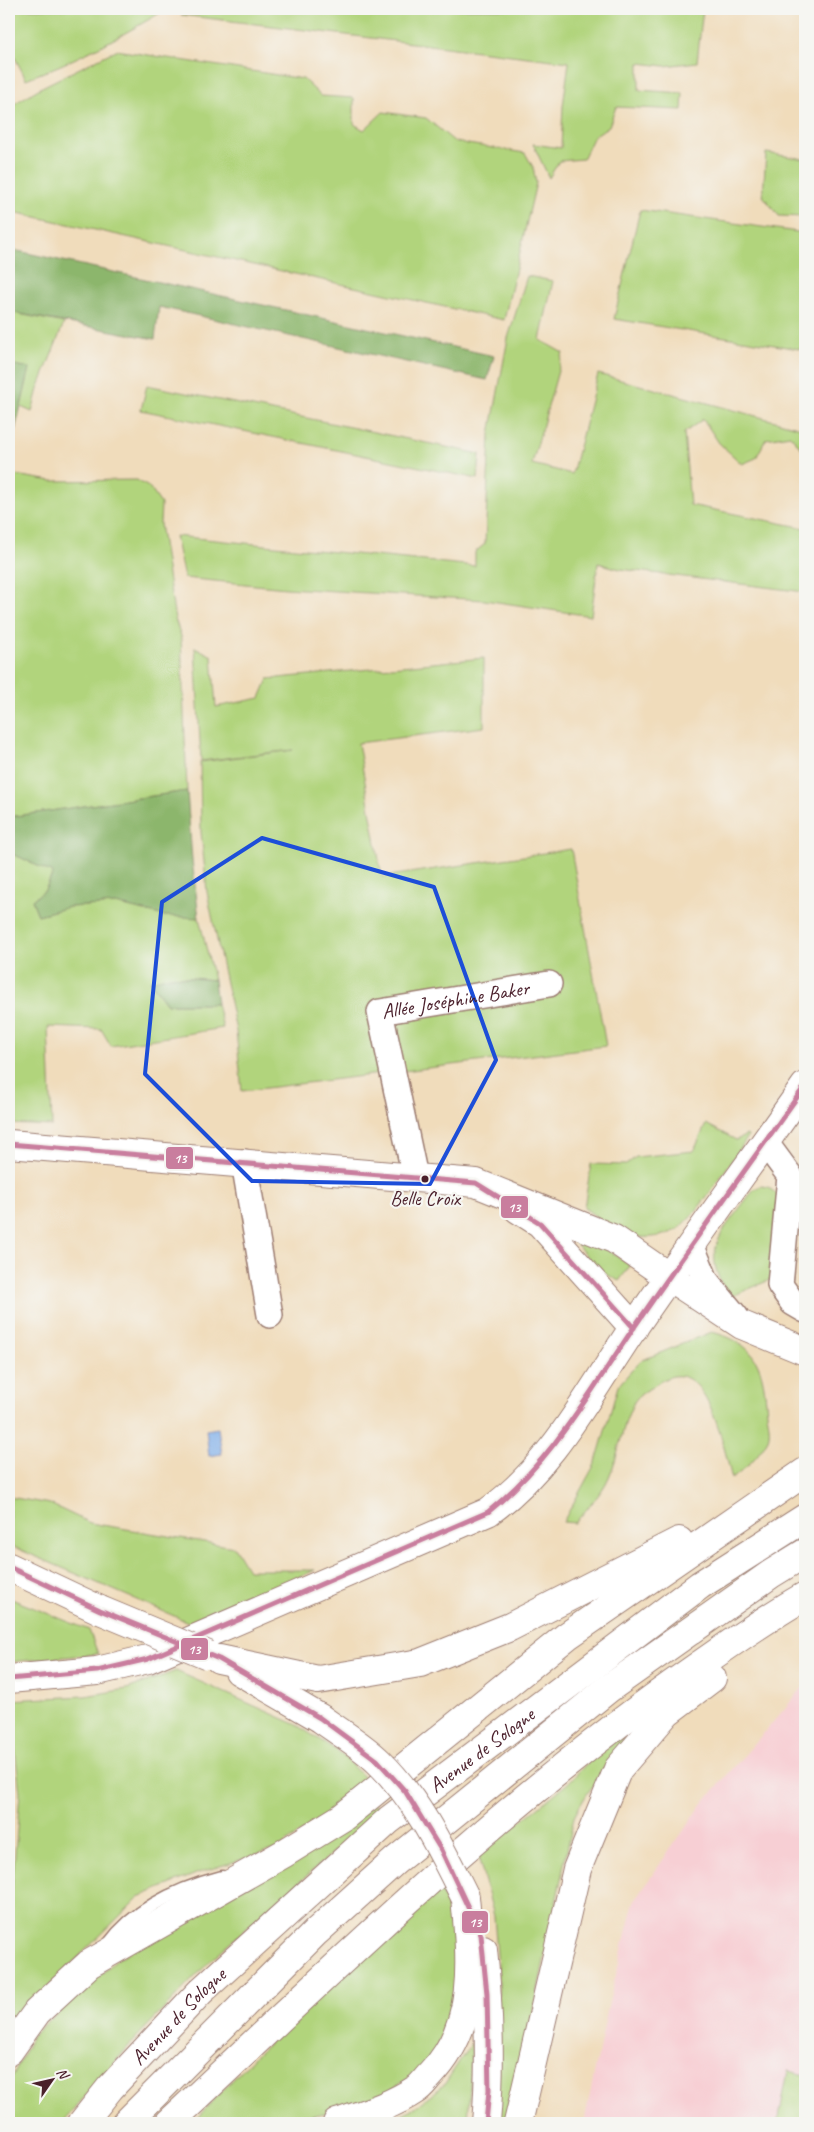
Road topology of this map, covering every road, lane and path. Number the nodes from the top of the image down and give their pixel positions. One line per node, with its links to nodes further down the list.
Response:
1 (549, 984): 6 (street, Allée Joséphine Baker)
2 (805, 1086): 3 (main road)
3 (765, 1142): 8 (main road); 10 (street)
4 (9, 1144): 5 (main road)
5 (244, 1162): 6 (main road); 11 (street)
6 (415, 1177): 7 (main road)
7 (476, 1183): 9 (main road); 13 (main road)
8 (692, 1247): 9 (main road); 12 (street)
9 (669, 1277): 12 (main road); 13 (main road)
10 (805, 1310)
11 (270, 1315)
12 (742, 1325): 14 (main road)
13 (634, 1328): 23 (main road)
14 (805, 1351)
15 (805, 1467): 22 (main road)
16 (805, 1472): 25 (main road)
17 (805, 1518): 26 (main road, Avenue de Sologne)
18 (805, 1553): 27 (main road, Avenue de Sologne)
19 (9, 1567): 22 (main road, bridge)
20 (805, 1596): 28 (main road)
21 (805, 1607): 31 (main road)
22 (214, 1657): 24 (main road, bridge)
23 (9, 1679)
24 (465, 1897): 29 (main road); 30 (main road)
25 (9, 2051)
26 (82, 2123)
27 (126, 2123)
28 (169, 2123)
29 (337, 2123)
30 (486, 2123)
31 (518, 2123)

